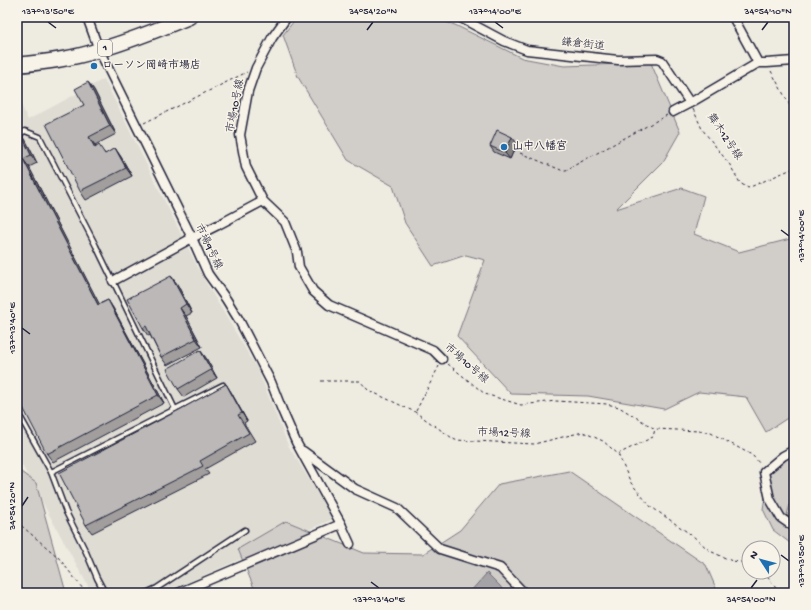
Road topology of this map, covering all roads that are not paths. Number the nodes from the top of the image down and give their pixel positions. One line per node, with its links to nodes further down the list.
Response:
1 (87, 17): 7 (street, 市場9号線)
2 (163, 17): 7 (highway, 1)
3 (189, 17): 7 (highway, 1)
4 (287, 17): 15 (street, 市場10号線)
5 (459, 17): 12 (street, 鎌倉街道)
6 (733, 17): 10 (street)
7 (97, 46): 8 (highway, 1); 11 (highway, 1); 16 (street, 市場9号線)
8 (17, 57)
9 (794, 61): 10 (street)
10 (758, 63): 12 (street)
11 (17, 65)
12 (690, 103): 13 (street)
13 (673, 112)
14 (17, 135): 17 (lane)
15 (263, 200): 16 (street); 18 (street, 市場10号線)
16 (192, 238): 17 (street); 22 (street, 市場9号線)
17 (113, 281): 20 (lane)
18 (442, 359)
19 (223, 385): 20 (lane)
20 (175, 409): 24 (lane)
21 (17, 411): 24 (lane)
22 (301, 450): 25 (street, 市場9号線); 32 (street)
23 (794, 450): 26 (street)
24 (52, 472): 29 (lane)
25 (341, 524): 28 (street, 市場9号線); 31 (street)
26 (794, 527)
27 (245, 530): 30 (lane)
28 (350, 544)
29 (105, 593)
30 (146, 593)
31 (178, 593)
32 (524, 593)

